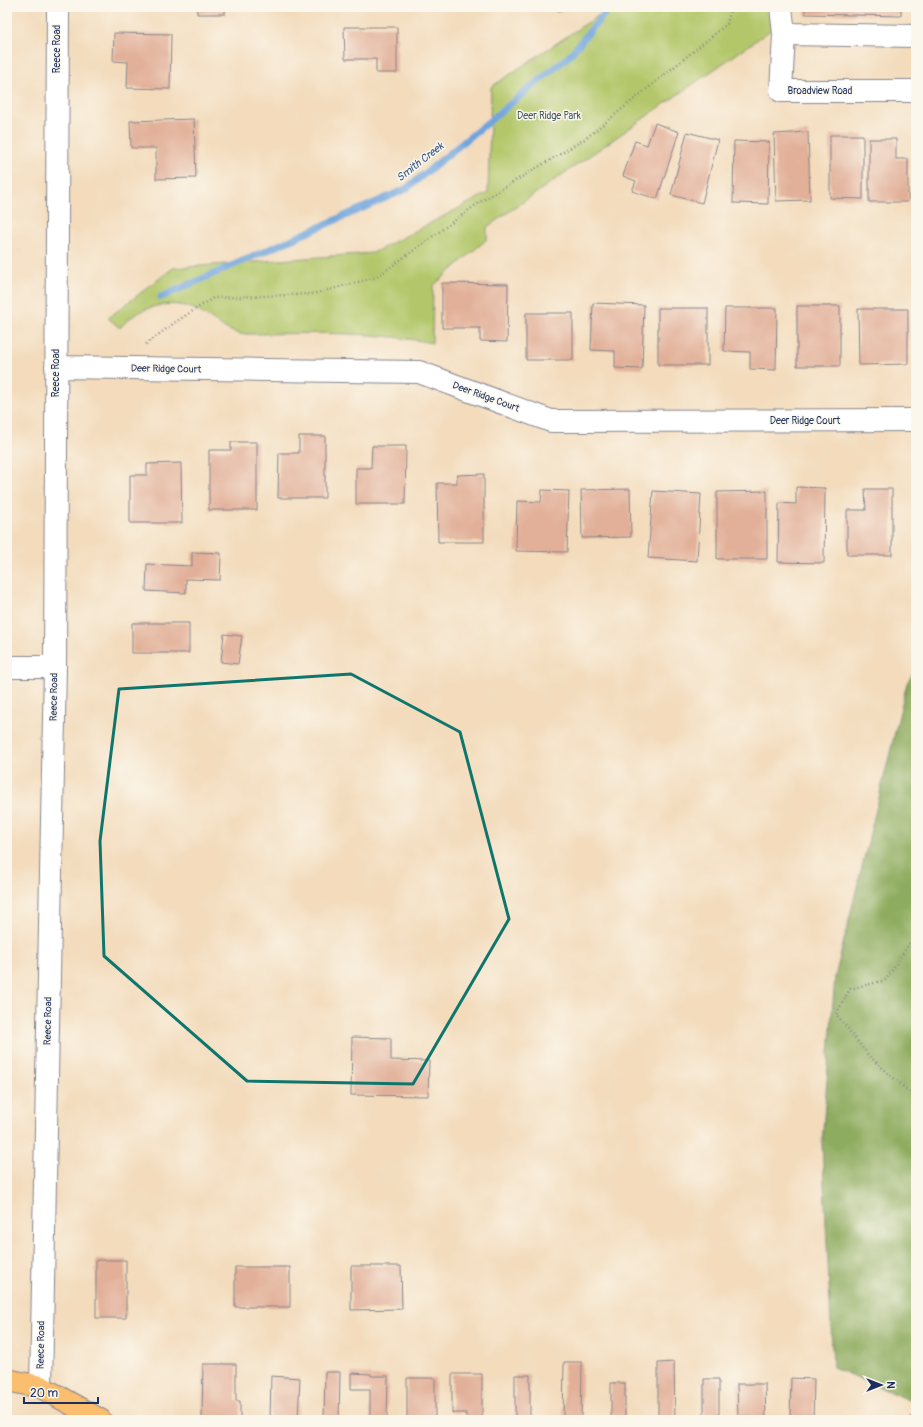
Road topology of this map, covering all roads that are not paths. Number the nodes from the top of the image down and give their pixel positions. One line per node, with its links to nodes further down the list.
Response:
1 (58, 7): 6 (street, Reece Road)
2 (781, 7): 3 (street, Broadview Road)
3 (784, 34): 4 (street); 5 (street, Broadview Road)
4 (916, 36)
5 (916, 90)
6 (56, 367): 7 (street, Deer Ridge Court); 8 (street, Reece Road)
7 (916, 420)
8 (55, 666): 9 (street); 11 (street, Reece Road)
9 (7, 667)
10 (7, 1380): 11 (main road)
11 (41, 1387): 12 (main road)
12 (100, 1420)

